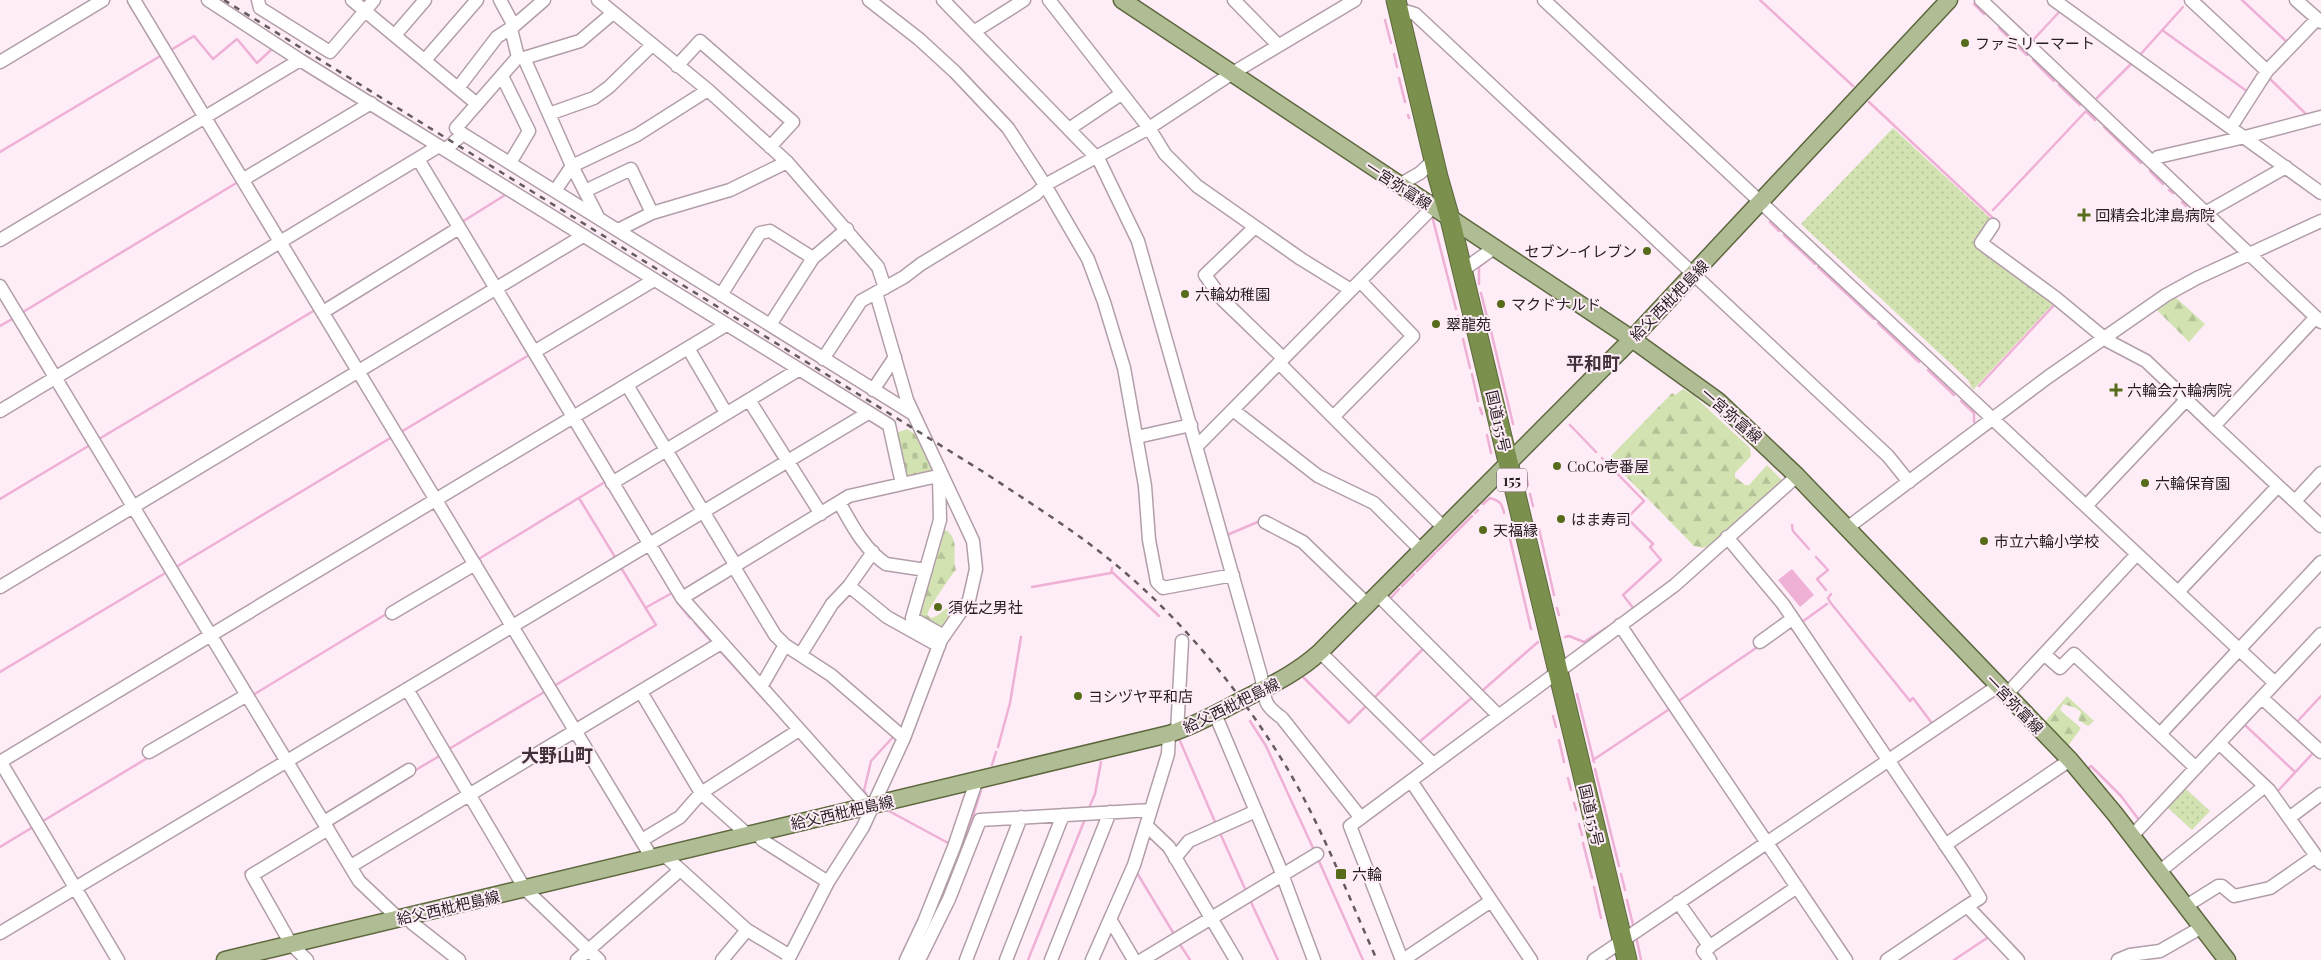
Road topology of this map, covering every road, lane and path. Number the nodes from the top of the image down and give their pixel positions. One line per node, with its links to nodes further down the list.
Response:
1 (104, 0): 37 (street)
2 (134, 0): 48 (street)
3 (208, 0): 35 (street)
4 (258, 0): 26 (street)
5 (352, 0): 26 (street)
6 (374, 0): 26 (street)
7 (425, 0): 31 (street)
8 (477, 0): 36 (street)
9 (500, 0): 29 (street)
10 (544, 0): 29 (street)
11 (598, 0): 27 (street)
12 (943, 0): 30 (street)
13 (1024, 0): 30 (street)
14 (1049, 0): 44 (street)
15 (1122, 0): 40 (main road, 一宮弥富線)
16 (1234, 0): 33 (street)
17 (1355, 0): 33 (street)
18 (1544, 0): 71 (street)
19 (1949, 0): 71 (main road, 給父西枇杷島線)
20 (1981, 0): 61 (street)
21 (2054, 0): 50 (street)
22 (2191, 0): 39 (street)
23 (2296, 0): 28 (street)
24 (875, 2): 66 (street)
25 (1397, 5): 59 (highway, 国道155号 / 155); 90 (street)
26 (365, 11): 31 (street)
27 (613, 13): 32 (street); 34 (street)
28 (2319, 21): 39 (street)
29 (512, 28): 34 (street); 42 (street)
30 (975, 32): 52 (street)
31 (395, 35): 36 (street)
32 (652, 45): 38 (street); 47 (street)
33 (1278, 46): 40 (street)
34 (521, 57): 41 (street); 47 (street)
35 (300, 60): 45 (street); 48 (street)
36 (425, 60): 42 (street)
37 (0, 62)
38 (680, 63): 43 (street); 55 (street)
39 (2267, 71): 50 (street)
40 (1231, 74): 51 (street); 67 (main road, 一宮弥富線)
41 (502, 76): 46 (street); 62 (street)
42 (458, 88): 46 (street)
43 (708, 90): 55 (street); 63 (street)
44 (1121, 94): 51 (street); 52 (street)
45 (371, 103): 56 (street); 65 (street)
46 (477, 104): 53 (street)
47 (549, 114): 63 (street)
48 (206, 116): 65 (street); 84 (street)
49 (2321, 116): 54 (street)
50 (2231, 127): 54 (street)
51 (1148, 128): 57 (street); 79 (street)
52 (1069, 129): 57 (street)
53 (463, 134): 56 (street); 62 (street)
54 (2245, 137): 61 (street); 64 (street)
55 (774, 143): 60 (street)
56 (442, 148): 58 (street); 83 (street)
57 (1097, 157): 66 (street); 123 (street)
58 (418, 159): 80 (street); 85 (street)
59 (1434, 160): 67 (street); 76 (highway, 国道155号 / 155)
60 (787, 162): 73 (street); 81 (street)
61 (2152, 162): 74 (street)
62 (510, 164): 68 (street)
63 (572, 166): 68 (street); 69 (street)
64 (2286, 167): 70 (street); 74 (street)
65 (244, 179): 85 (street)
66 (1046, 185): 95 (street); 125 (street)
67 (1399, 185): 72 (main road, 一宮弥富線)
68 (555, 191): 75 (street)
69 (585, 191): 73 (street); 75 (street)
70 (2321, 193)
71 (1760, 203): 90 (main road, 給父西枇杷島線); 122 (street)
72 (1433, 207): 76 (main road, 一宮弥富線); 92 (street)
73 (652, 213): 82 (street)
74 (2205, 213): 87 (street)
75 (599, 218): 82 (street)
76 (1450, 219): 86 (main road, 一宮弥富線); 89 (highway, 国道155号 / 155)
77 (2321, 221): 87 (street)
78 (1993, 225): 101 (street)
79 (1254, 227): 92 (street); 107 (street)
80 (459, 228): 94 (street); 97 (street)
81 (847, 229): 88 (street); 95 (street)
82 (618, 230): 96 (street)
83 (583, 236): 91 (street); 94 (street)
84 (0, 240)
85 (281, 242): 97 (street); 110 (street)
86 (1494, 248): 89 (street); 102 (main road, 一宮弥富線)
87 (2248, 254): 98 (street); 101 (street)
88 (813, 258): 96 (street); 100 (street)
89 (1463, 270): 129 (highway, 国道155号 / 155)
90 (1694, 274): 102 (main road, 給父西枇杷島線); 133 (street)
91 (654, 280): 99 (street); 104 (street)
92 (1355, 285): 107 (street); 121 (street)
93 (0, 286): 110 (street)
94 (495, 288): 104 (street); 109 (street)
95 (880, 290): 105 (street); 106 (street)
96 (721, 295): 100 (street)
97 (323, 312): 109 (street)
98 (2318, 319): 124 (street)
99 (726, 325): 103 (street); 108 (street)
100 (770, 325): 106 (street)
101 (2106, 338): 114 (street); 122 (street)
102 (1632, 339): 129 (main road, 給父西枇杷島線); 132 (main road, 一宮弥富線)
103 (688, 348): 111 (street); 117 (street)
104 (534, 352): 120 (street)
105 (895, 357): 112 (street); 119 (street)
106 (823, 359): 112 (street)
107 (1281, 360): 115 (street); 121 (street)
108 (798, 370): 113 (street); 118 (street)
109 (359, 371): 137 (street); 140 (street)
110 (55, 378): 116 (street); 140 (street)
111 (627, 385): 120 (street); 127 (street)
112 (873, 390): 119 (street)
113 (749, 400): 117 (street); 128 (street)
114 (2186, 400): 124 (street); 141 (street)
115 (1233, 410): 126 (street); 150 (street)
116 (0, 411)
117 (726, 413): 127 (street)
118 (868, 413): 128 (street); 135 (street)
119 (913, 414): 131 (street)
120 (572, 417): 134 (street); 137 (street)
121 (1334, 417): 146 (street)
122 (1994, 420): 133 (street); 141 (street)
123 (1191, 425): 125 (street); 126 (street)
124 (2214, 426): 136 (street)
125 (1137, 437): 157 (street)
126 (1197, 446): 157 (street)
127 (666, 450): 134 (street); 142 (street)
128 (787, 461): 142 (street); 143 (street)
129 (1508, 462): 146 (main road, 給父西枇杷島線); 178 (highway, 国道155号 / 155)
130 (2321, 473): 138 (street)
131 (940, 476): 135 (street); 156 (street); 169 (street)
132 (1798, 476): 147 (main road, 一宮弥富線); 148 (street)
133 (1908, 482): 147 (street)
134 (612, 483): 149 (street)
135 (902, 484): 139 (street)
136 (2278, 486): 138 (street); 160 (street)
137 (436, 499): 154 (street); 167 (street)
138 (2294, 501): 145 (street)
139 (839, 502): 143 (street); 151 (street)
140 (134, 506): 159 (street); 167 (street)
141 (2086, 506): 152 (street)
142 (703, 511): 149 (street); 155 (street)
143 (821, 514): 155 (street)
144 (1265, 522): 162 (street)
145 (2321, 526)
146 (1443, 527): 150 (main road, 給父西枇杷島線)
147 (1846, 528): 183 (main road, 一宮弥富線)
148 (1727, 538): 164 (street); 165 (street)
149 (648, 544): 161 (street); 166 (street)
150 (1421, 550): 162 (main road, 給父西枇杷島線)
151 (873, 552): 156 (street); 158 (street)
152 (2137, 554): 160 (street); 177 (street)
153 (2321, 562): 174 (street)
154 (475, 564): 163 (street); 166 (street)
155 (735, 566): 161 (street); 173 (street)
156 (926, 570): 169 (street)
157 (1233, 575): 181 (street)
158 (849, 586): 169 (street); 176 (street)
159 (0, 587)
160 (2178, 592): 174 (street)
161 (682, 598): 172 (street)
162 (1372, 599): 175 (main road, 給父西枇杷島線); 188 (street)
163 (392, 613)
164 (1792, 619): 171 (street); 197 (street)
165 (1620, 625): 178 (street); 223 (street)
166 (512, 626): 182 (street); 190 (street)
167 (211, 634): 185 (street); 199 (street)
168 (2321, 634): 179 (street)
169 (941, 641): 193 (street)
170 (1182, 641): 191 (street)
171 (1760, 642)
172 (721, 643): 180 (street); 184 (street)
173 (785, 645): 176 (street); 180 (street)
174 (2240, 650): 179 (street); 192 (street)
175 (1320, 652): 181 (main road, 給父西枇杷島線); 201 (street)
176 (801, 654): 193 (street)
177 (2044, 654): 183 (street); 192 (street)
178 (1558, 671): 188 (street); 247 (highway, 国道155号 / 155)
179 (2275, 683): 186 (street)
180 (760, 687): 189 (street)
181 (1264, 689): 187 (main road, 給父西枇杷島線); 216 (street)
182 (407, 690): 200 (street); 208 (street)
183 (2002, 690): 197 (street); 198 (main road, 一宮弥富線)
184 (641, 692): 190 (street); 207 (street)
185 (247, 694): 195 (street); 200 (street)
186 (2262, 698): 194 (street); 196 (street)
187 (1215, 714): 191 (main road, 給父西枇杷島線); 212 (street)
188 (1498, 715): 201 (street)
189 (799, 730): 207 (street); 210 (street)
190 (576, 731): 208 (street); 222 (street)
191 (1173, 733): 204 (main road, 給父西枇杷島線); 211 (street)
192 (2160, 734): 202 (street)
193 (904, 738): 210 (street)
194 (2219, 743): 202 (street); 206 (street)
195 (149, 752)
196 (2321, 752)
197 (1888, 760): 223 (street); 224 (street)
198 (2070, 760): 221 (main road, 一宮弥富線); 224 (street)
199 (0, 761): 235 (street)
200 (288, 762): 218 (street); 235 (street)
201 (1433, 764): 205 (street)
202 (2196, 768): 221 (street)
203 (410, 770): 218 (street)
204 (977, 780): 210 (main road, 給父西枇杷島線); 259 (street)
205 (1411, 780): 216 (street); 237 (street)
206 (2265, 786): 217 (street); 231 (street)
207 (701, 793): 220 (street); 222 (street)
208 (469, 794): 229 (street); 236 (street)
209 (2321, 794): 217 (street)
210 (872, 806): 220 (main road, 給父西枇杷島線); 233 (street)
211 (1151, 810): 213 (street); 219 (street)
212 (1256, 811): 227 (street); 232 (street)
213 (1110, 812): 214 (street); 263 (street)
214 (1063, 815): 215 (street); 262 (street)
215 (1022, 817): 260 (street); 261 (street)
216 (1361, 818): 269 (street)
217 (2289, 818): 228 (street)
218 (326, 825): 229 (street); 248 (street)
219 (1146, 826): 227 (street); 243 (street)
220 (754, 833): 226 (main road, 給父西枇杷島線); 233 (street)
221 (2132, 836): 231 (main road, 一宮弥富線)
222 (642, 840): 226 (street)
223 (1766, 842): 234 (street); 238 (street)
224 (1945, 845): 239 (street)
225 (1317, 854): 232 (street)
226 (658, 857): 230 (street); 236 (main road, 給父西枇杷島線)
227 (1176, 858): 242 (street)
228 (2318, 859): 240 (street)
229 (351, 866): 241 (street)
230 (679, 871): 245 (street); 249 (street)
231 (2159, 872): 240 (main road, 一宮弥富線)
232 (1282, 876): 242 (street); 268 (street)
233 (828, 882): 251 (street)
234 (1797, 887): 250 (street); 273 (street)
235 (75, 888): 246 (street); 253 (street)
236 (525, 889): 241 (main road, 給父西枇杷島線); 249 (street)
237 (1491, 900): 269 (street); 270 (street)
238 (1678, 902): 247 (street); 250 (street)
239 (1967, 906): 274 (street); 275 (street)
240 (2186, 906): 244 (main road, 一宮弥富線)
241 (404, 917): 248 (main road, 給父西枇杷島線); 252 (street)
242 (1211, 918): 266 (street); 267 (street)
243 (1110, 919): 264 (street); 265 (street)
244 (2202, 927): 276 (street); 277 (main road, 一宮弥富線)
245 (746, 930): 251 (street); 258 (street)
246 (0, 933)
247 (1622, 940): 271 (street); 272 (highway, 国道155号 / 155)
248 (291, 944): 254 (main road, 給父西枇杷島線); 255 (street)
249 (586, 950): 256 (street); 257 (street)
250 (1710, 954)
251 (789, 958)
252 (454, 959)
253 (118, 960)
254 (225, 960)
255 (307, 960)
256 (578, 960)
257 (599, 960)
258 (722, 960)
259 (906, 960)
260 (919, 960)
261 (966, 960)
262 (1006, 960)
263 (1051, 960)
264 (1092, 960)
265 (1134, 960)
266 (1142, 960)
267 (1236, 960)
268 (1314, 960)
269 (1402, 960)
270 (1531, 960)
271 (1594, 960)
272 (1627, 960)
273 (1846, 960)
274 (1887, 960)
275 (2018, 960)
276 (2118, 960)
277 (2227, 960)

